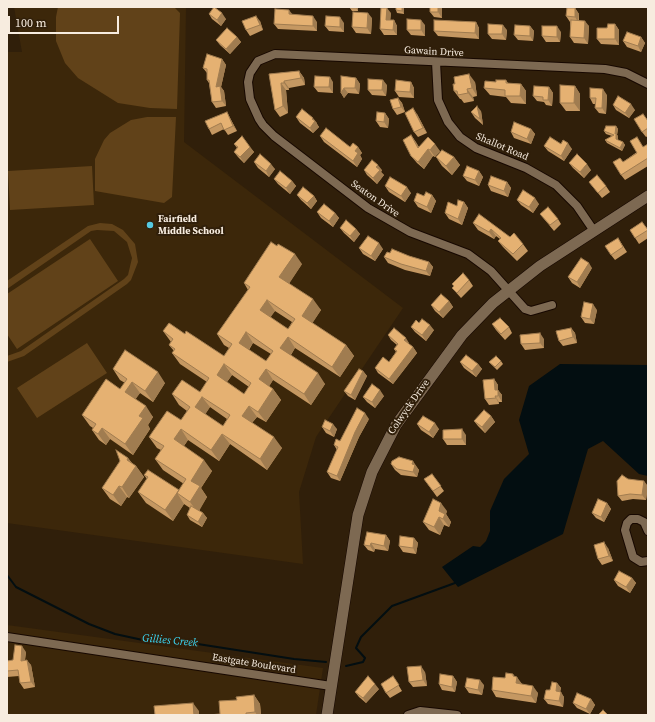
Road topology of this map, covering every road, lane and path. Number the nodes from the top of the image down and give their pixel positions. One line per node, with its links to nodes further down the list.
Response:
1 (436, 62): 2 (street, Gawain Drive); 3 (street, Gawain Drive); 5 (street, Shallot Road)
2 (648, 84)
3 (250, 99): 6 (street, Seaton Drive)
4 (648, 196): 5 (street, Colwyck Drive)
5 (594, 230): 6 (street, Colwyck Drive)
6 (508, 290): 7 (street, Seaton Drive); 11 (street, Colwyck Drive)
7 (552, 305)
8 (648, 531): 9 (street)
9 (648, 561)
10 (7, 637): 11 (street, Eastgate Boulevard)
11 (331, 686): 12 (street, Colwyck Drive)
12 (327, 715)
13 (408, 715): 14 (street)
14 (457, 715)

